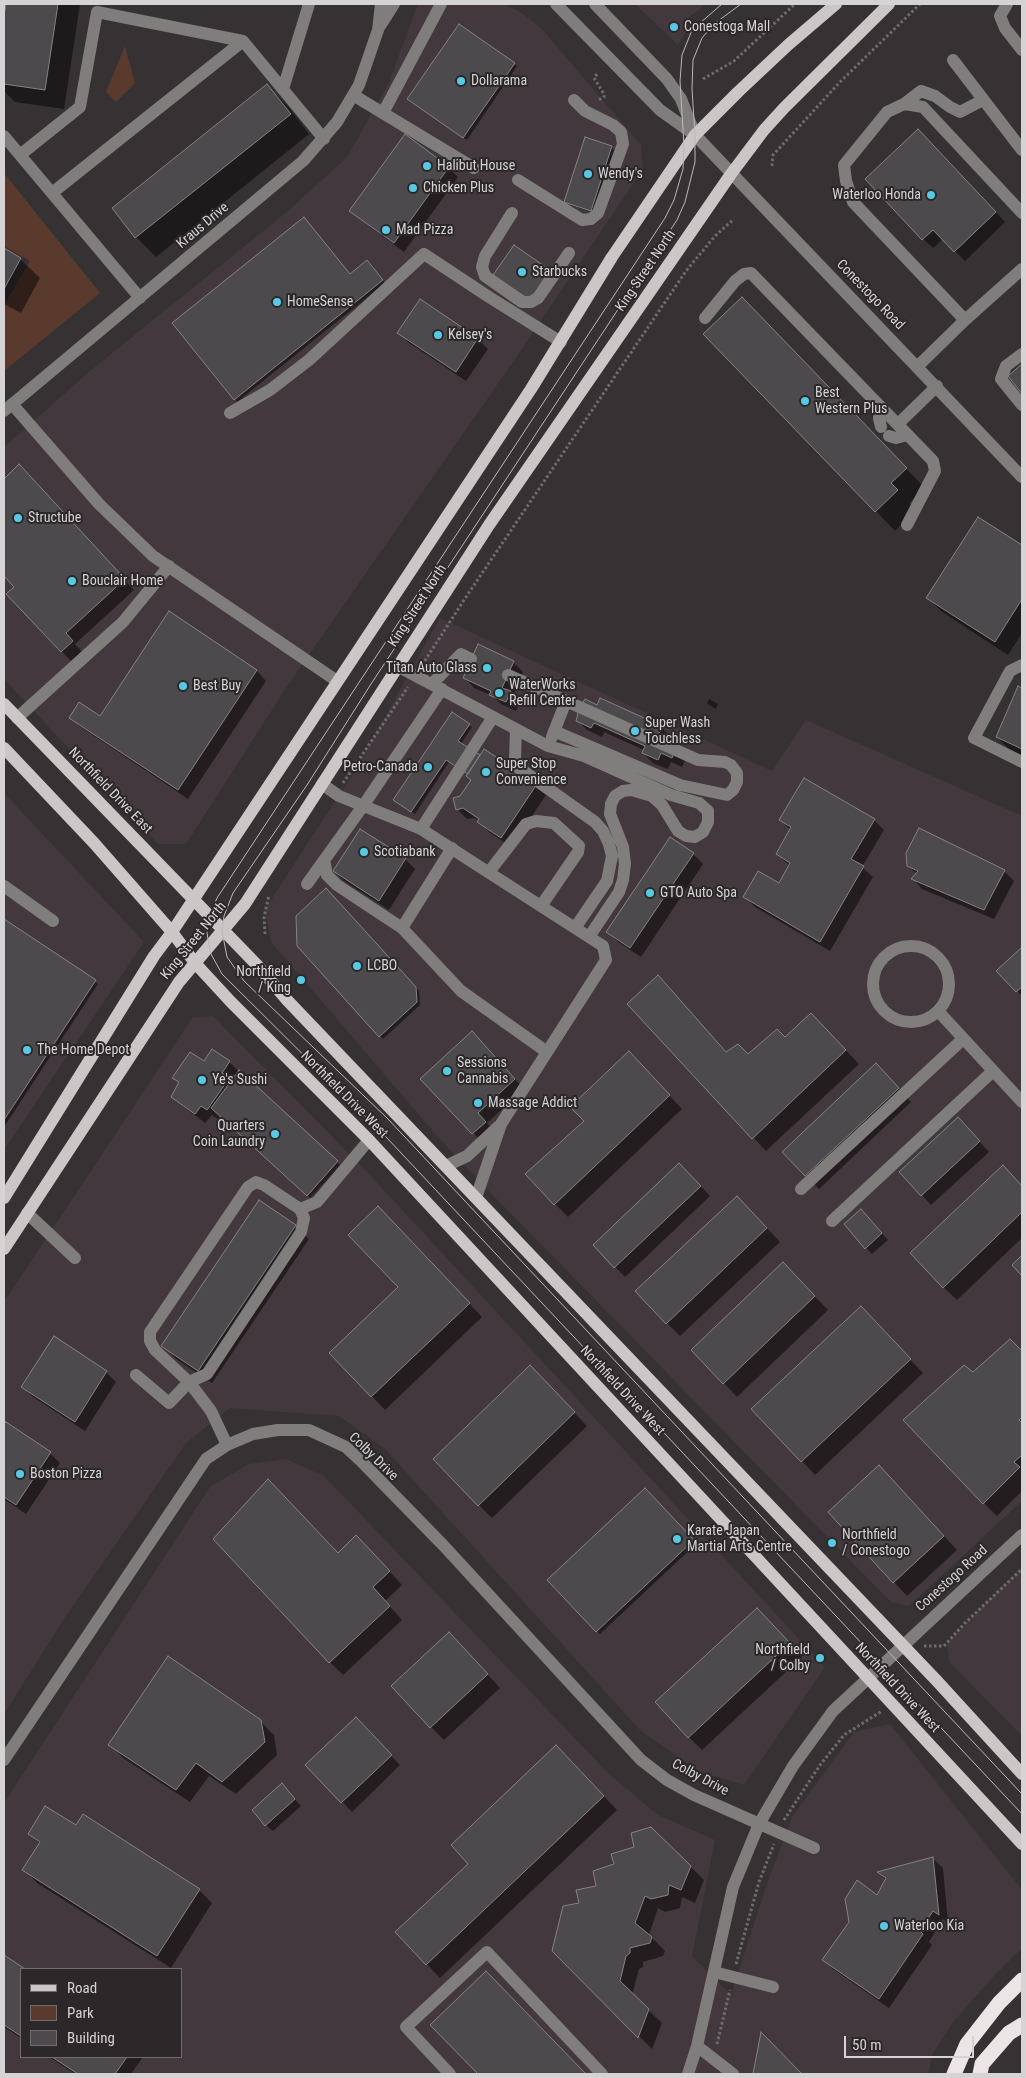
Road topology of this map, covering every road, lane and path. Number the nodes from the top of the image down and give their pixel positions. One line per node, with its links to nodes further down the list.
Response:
1 (309, 4): 18 (street)
2 (382, 4): 12 (street, Kraus Drive)
3 (394, 4): 12 (street, Kraus Drive)
4 (441, 4): 24 (street)
5 (556, 4): 25 (street, Conestogo Road)
6 (596, 4): 25 (street, Conestogo Road)
7 (795, 4): 17 (path)
8 (836, 4): 25 (main road, King Street North)
9 (889, 4): 32 (main road, King Street North)
10 (920, 4): 30 (path)
11 (1007, 4): 14 (street)
12 (378, 30): 19 (street, Kraus Drive)
13 (243, 41): 18 (street); 29 (street); 34 (street)
14 (1022, 50)
15 (952, 60): 21 (street)
16 (597, 74): 23 (path)
17 (703, 79)
18 (283, 89): 27 (street)
19 (354, 95): 24 (street); 27 (street, Kraus Drive)
20 (574, 100): 33 (street)
21 (983, 100): 22 (street); 28 (street)
22 (904, 104): 36 (street); 42 (street)
23 (594, 110)
24 (383, 113): 31 (street)
25 (695, 135): 32 (street, Conestogo Road); 43 (main road, King Street North)
26 (4, 136): 29 (street)
27 (324, 139): 40 (street, Kraus Drive)
28 (1022, 150)
29 (20, 155): 34 (street)
30 (772, 166)
31 (474, 168)
32 (731, 174): 45 (street, Conestogo Road); 58 (main road, King Street North)
33 (518, 180)
34 (52, 193): 40 (street)
35 (512, 213): 38 (street)
36 (1022, 213)
37 (734, 219): 59 (path)
38 (569, 253)
39 (1022, 269): 42 (street)
40 (140, 298): 48 (street, Kraus Drive)
41 (705, 318): 49 (street)
42 (965, 320): 45 (street)
43 (562, 342): 50 (street); 61 (main road, King Street North)
44 (1022, 354): 47 (street)
45 (918, 366): 46 (street, Conestogo Road)
46 (937, 386): 51 (street); 53 (street, Conestogo Road)
47 (1022, 405)
48 (8, 407): 55 (street)
49 (882, 408): 51 (street); 52 (street)
50 (230, 413)
51 (898, 424): 52 (street)
52 (908, 435): 54 (street)
53 (1022, 477)
54 (906, 525)
55 (169, 566): 61 (street); 66 (street)
56 (472, 659): 62 (street)
57 (1022, 665): 71 (street)
58 (397, 666): 59 (street); 72 (main road, King Street North)
59 (416, 675): 62 (street); 73 (path)
60 (508, 675): 63 (street)
61 (337, 681): 82 (main road, King Street North)
62 (437, 687): 65 (street); 74 (street)
63 (566, 701): 68 (street); 68 (street)
64 (4, 704): 66 (main road, Northfield Drive East)
65 (493, 717): 67 (street); 75 (street)
66 (17, 718): 82 (main road, Northfield Drive East)
67 (516, 729): 69 (street); 86 (street)
68 (554, 730): 69 (street)
69 (548, 746): 90 (street)
70 (4, 748): 88 (main road)
71 (1022, 762)
72 (322, 784): 73 (street); 87 (main road, King Street North)
73 (336, 794): 74 (street)
74 (364, 806): 75 (street); 77 (street)
75 (421, 829): 76 (street)
76 (452, 848): 78 (street); 85 (street)
77 (324, 860): 79 (street); 85 (street)
78 (490, 872): 83 (street); 83 (street)
79 (307, 884)
80 (4, 886): 84 (street)
81 (274, 888): 89 (path)
82 (193, 900): 87 (main road, Northfield Drive East); 88 (main road, King Street North)
83 (541, 906): 86 (street)
84 (53, 921)
85 (402, 928): 94 (street)
86 (575, 928): 90 (street)
87 (222, 931): 91 (main road, King Street North); 99 (main road, Northfield Drive West)
88 (172, 932): 91 (main road, Northfield Drive West); 101 (main road, King Street North)
89 (265, 934)
90 (589, 936): 94 (street)
91 (195, 963): 98 (main road, Northfield Drive West); 104 (main road, King Street North)
92 (938, 1011): 92 (street); 93 (street)
93 (963, 1039): 95 (street); 100 (street)
94 (547, 1052): 97 (street)
95 (993, 1071): 96 (street); 105 (street)
96 (1022, 1102)
97 (501, 1124): 99 (street); 102 (street)
98 (369, 1140): 103 (street); 114 (main road, Northfield Drive West)
99 (446, 1166): 102 (main road, Northfield Drive West)
100 (801, 1189)
101 (4, 1198)
102 (476, 1198): 113 (main road, Northfield Drive West)
103 (300, 1209): 109 (street); 109 (street)
104 (27, 1213): 106 (main road, King Street North); 107 (street)
105 (832, 1221)
106 (4, 1249)
107 (75, 1258)
108 (136, 1375): 109 (street)
109 (189, 1382): 110 (street)
110 (227, 1445): 116 (street, Colby Drive); 119 (street, Colby Drive)
111 (1022, 1535): 113 (street, Conestogo Road)
112 (1022, 1569): 113 (path)
113 (903, 1646): 114 (street); 117 (main road, Northfield Drive West)
114 (868, 1678): 115 (main road, Northfield Drive West); 119 (street)
115 (892, 1703): 118 (path); 121 (main road, Northfield Drive West)
116 (4, 1760)
117 (1022, 1774)
118 (785, 1818)
119 (759, 1824): 122 (street, Colby Drive); 124 (street)
120 (776, 1839): 123 (path)
121 (1022, 1844)
122 (814, 1848)
123 (736, 1963)
124 (714, 1972): 127 (street); 129 (street)
125 (1022, 1980): 135 (highway)
126 (731, 1987): 130 (path)
127 (773, 1987)
128 (1022, 2026): 136 (highway)
129 (697, 2046): 133 (street); 134 (street)
130 (716, 2050)
131 (450, 2074): 132 (street)
132 (602, 2074)
133 (688, 2074)
134 (733, 2074)
135 (954, 2074)
136 (980, 2074)

